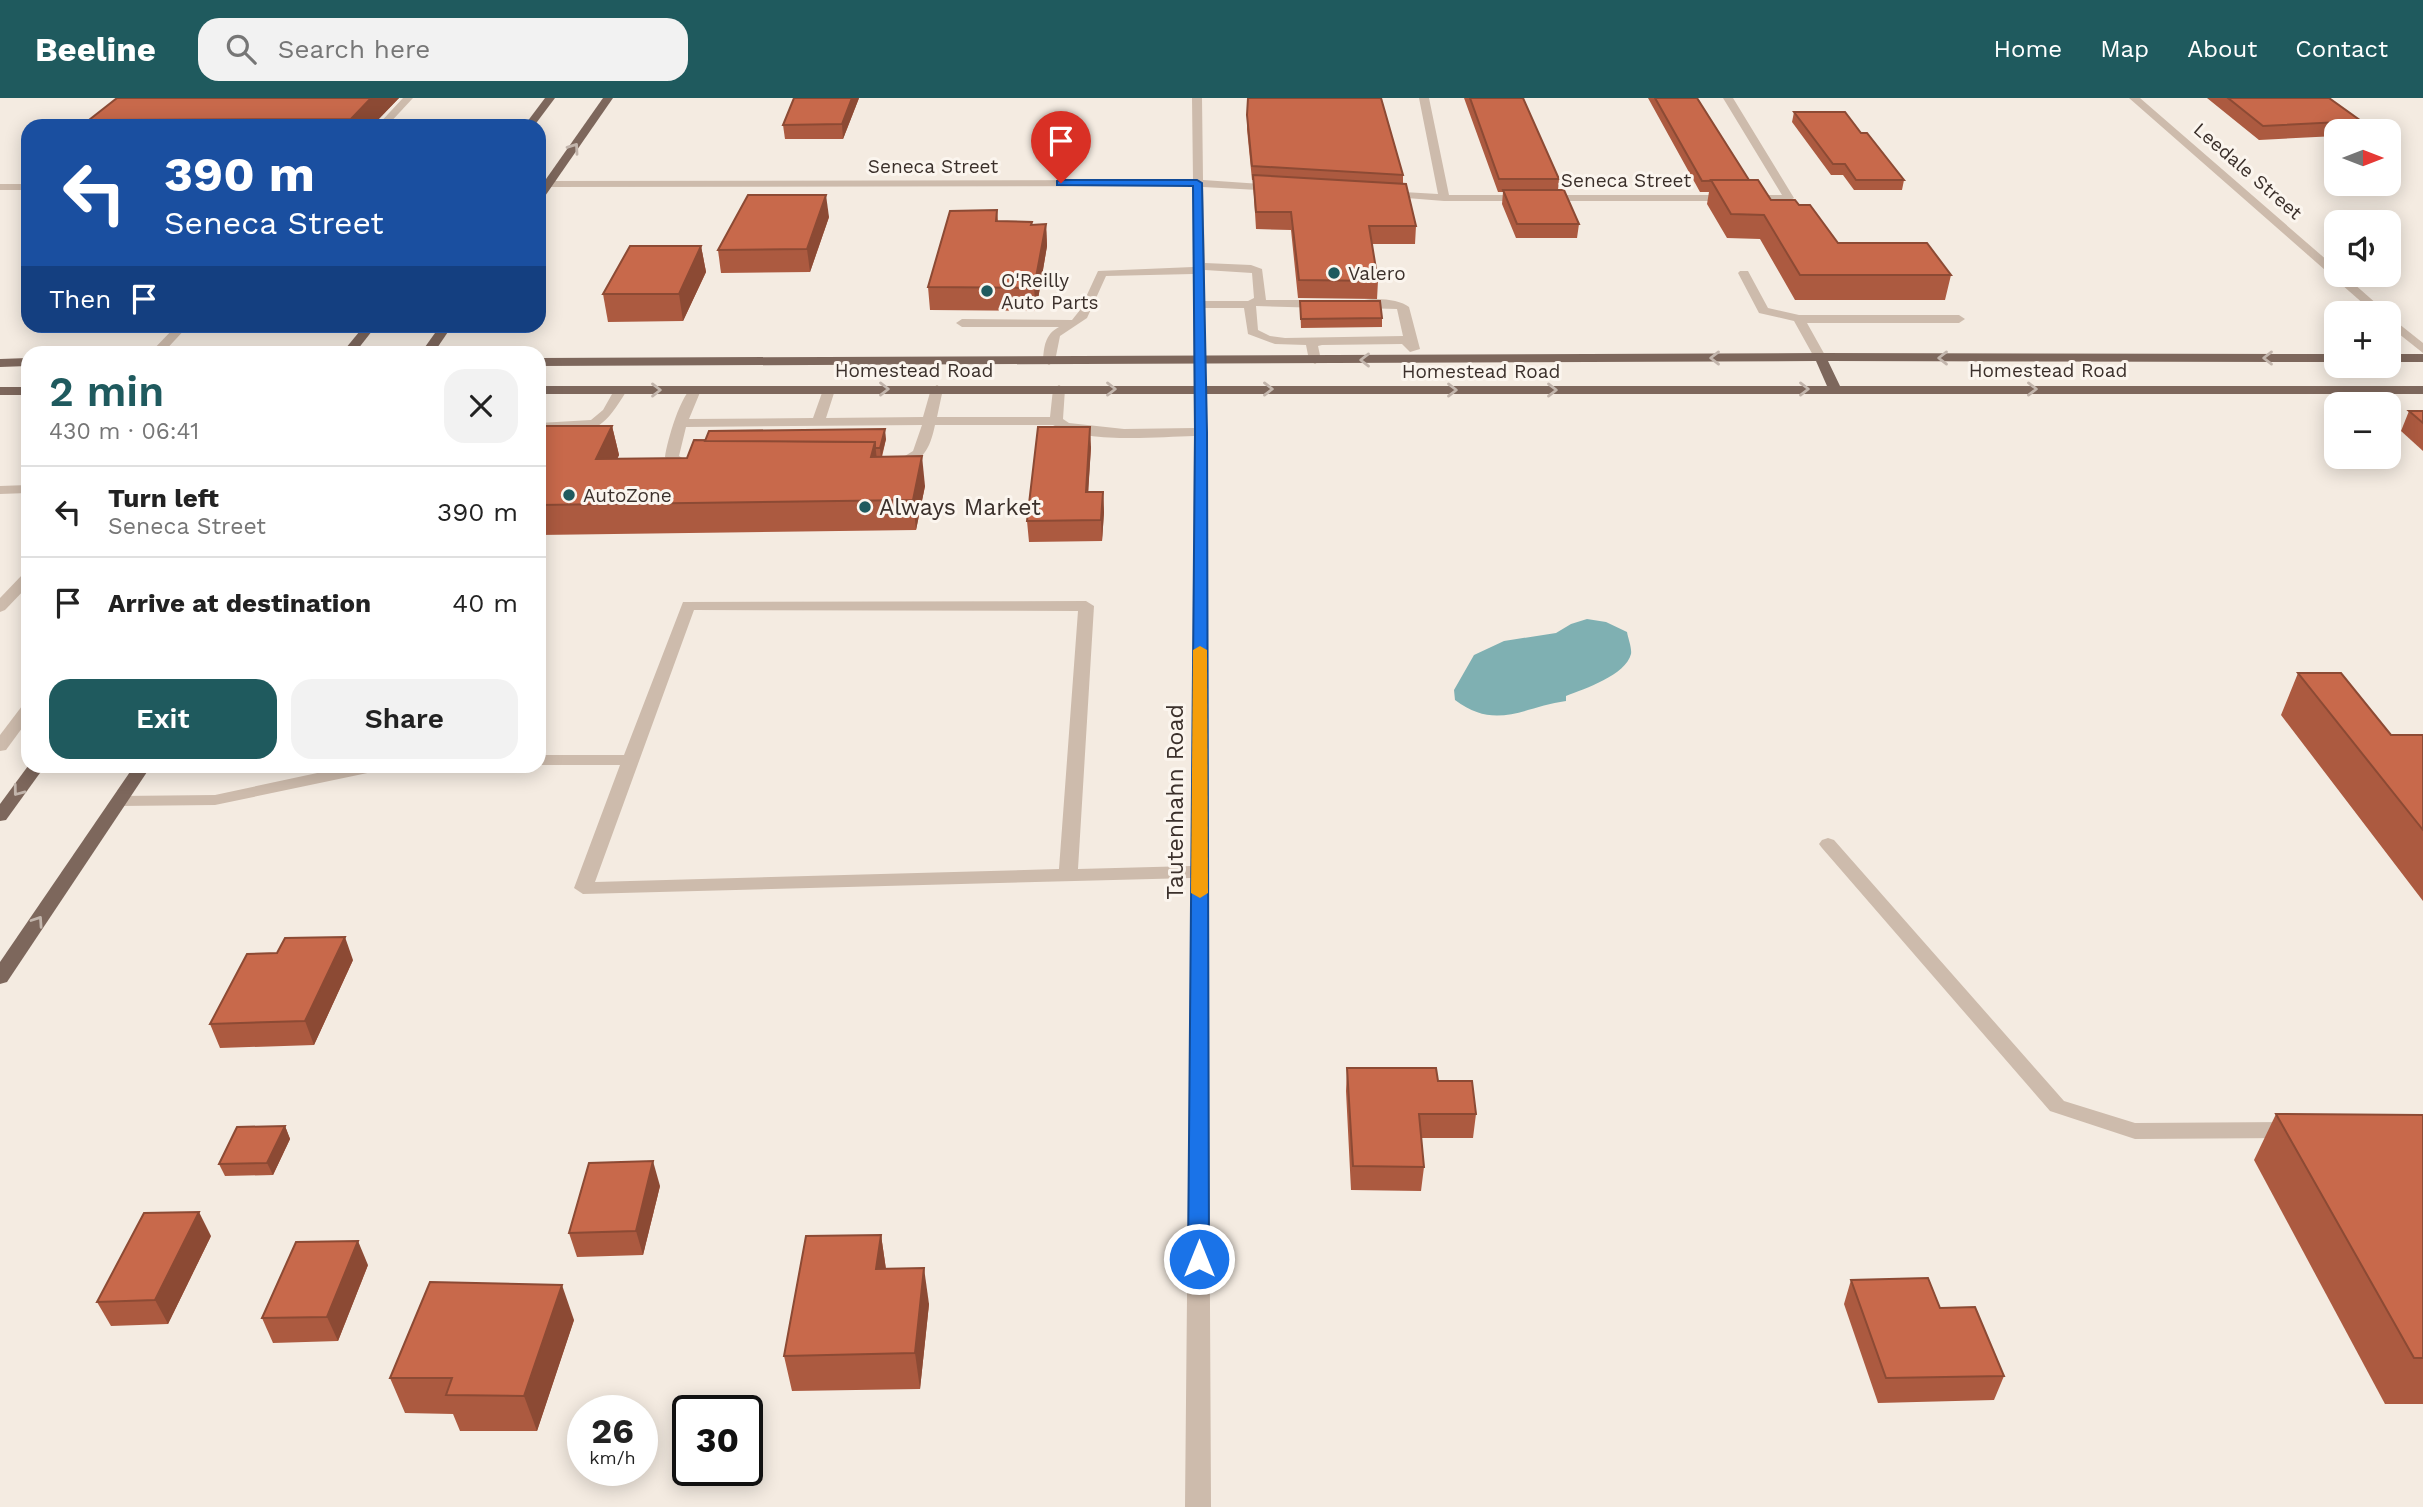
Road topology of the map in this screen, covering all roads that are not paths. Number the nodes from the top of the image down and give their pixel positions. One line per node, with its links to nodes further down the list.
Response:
1 (408, 98): 8 (street)
2 (550, 98): 9 (main road)
3 (608, 98): 10 (main road, one-way to 3)
4 (1197, 98): 11 (street, Tautenhahn Road)
5 (1424, 98): 17 (street)
6 (1728, 98): 17 (street, Seneca Street)
7 (2134, 98): 18 (street, Leedale Street)
8 (388, 119)
9 (534, 119)
10 (546, 181)
11 (1197, 183): 12 (street, Seneca Street); 15 (street, Seneca Street); 19 (street, Tautenhahn Road)
12 (546, 184)
13 (0, 187): 14 (street)
14 (21, 187)
15 (1293, 189)
16 (1376, 194): 17 (street, Seneca Street)
17 (1444, 198)
18 (2324, 263)
19 (1199, 268): 23 (street, Tautenhahn Road); 24 (street); 28 (street)
20 (1744, 273): 25 (street)
21 (2352, 287): 22 (street, Leedale Street)
22 (2367, 301)
23 (1200, 304): 24 (street); 42 (street, Tautenhahn Road)
24 (1254, 304): 31 (street); 32 (street)
25 (1799, 319): 26 (street); 35 (street)
26 (1959, 319)
27 (962, 323): 28 (street)
28 (1074, 323): 41 (street)
29 (2401, 330): 34 (street)
30 (175, 333): 33 (street)
31 (1320, 341): 32 (street); 40 (street)
32 (1410, 342): 39 (street)
33 (163, 346)
34 (2423, 349)
35 (1820, 357): 36 (main road, Homestead Road, one-way to 35); 39 (main road, Homestead Road, one-way to 39); 49 (main road)
36 (2324, 358)
37 (2401, 358): 38 (main road)
38 (2423, 358)
39 (1417, 359): 40 (main road, Homestead Road, one-way to 40)
40 (1315, 360): 42 (main road, Homestead Road)
41 (1049, 361): 42 (main road, Homestead Road); 44 (main road, Homestead Road)
42 (1200, 361): 48 (street, Tautenhahn Road)
43 (21, 362): 45 (main road)
44 (546, 362)
45 (0, 363)
46 (937, 389): 47 (main road, Homestead Road); 54 (main road, Homestead Road, one-way to 46); 57 (street)
47 (1059, 389): 48 (main road, Homestead Road, one-way to 48); 58 (street)
48 (1200, 389): 49 (main road, Homestead Road, one-way to 49); 62 (street, Tautenhahn Road)
49 (1835, 389): 55 (main road, Homestead Road, one-way to 55)
50 (21, 390): 56 (main road)
51 (546, 390): 52 (main road, Homestead Road)
52 (621, 390): 53 (main road, Homestead Road, one-way to 53); 61 (street)
53 (695, 390): 54 (main road, Homestead Road); 60 (street)
54 (829, 390): 59 (street)
55 (2423, 390)
56 (0, 391)
57 (929, 421): 58 (street); 59 (street); 63 (street)
58 (1056, 421): 62 (street)
59 (818, 422): 60 (street)
60 (681, 423): 64 (street)
61 (546, 427)
62 (1201, 432): 79 (street, Tautenhahn Road)
63 (882, 465)
64 (704, 466)
65 (0, 489): 66 (street)
66 (21, 489)
67 (21, 585): 68 (street)
68 (0, 607)
69 (21, 718): 70 (street)
70 (0, 746)
71 (546, 760): 72 (street)
72 (630, 760): 80 (street); 80 (street)
73 (32, 773): 77 (main road, one-way to 77)
74 (139, 773): 76 (main road)
75 (344, 773): 76 (street)
76 (120, 801): 81 (main road, one-way to 76)
77 (0, 816)
78 (1828, 844): 82 (street)
79 (1200, 872): 80 (street); 83 (street, Tautenhahn Road)
80 (1068, 876)
81 (0, 977)
82 (2313, 1129)
83 (1198, 1507)

